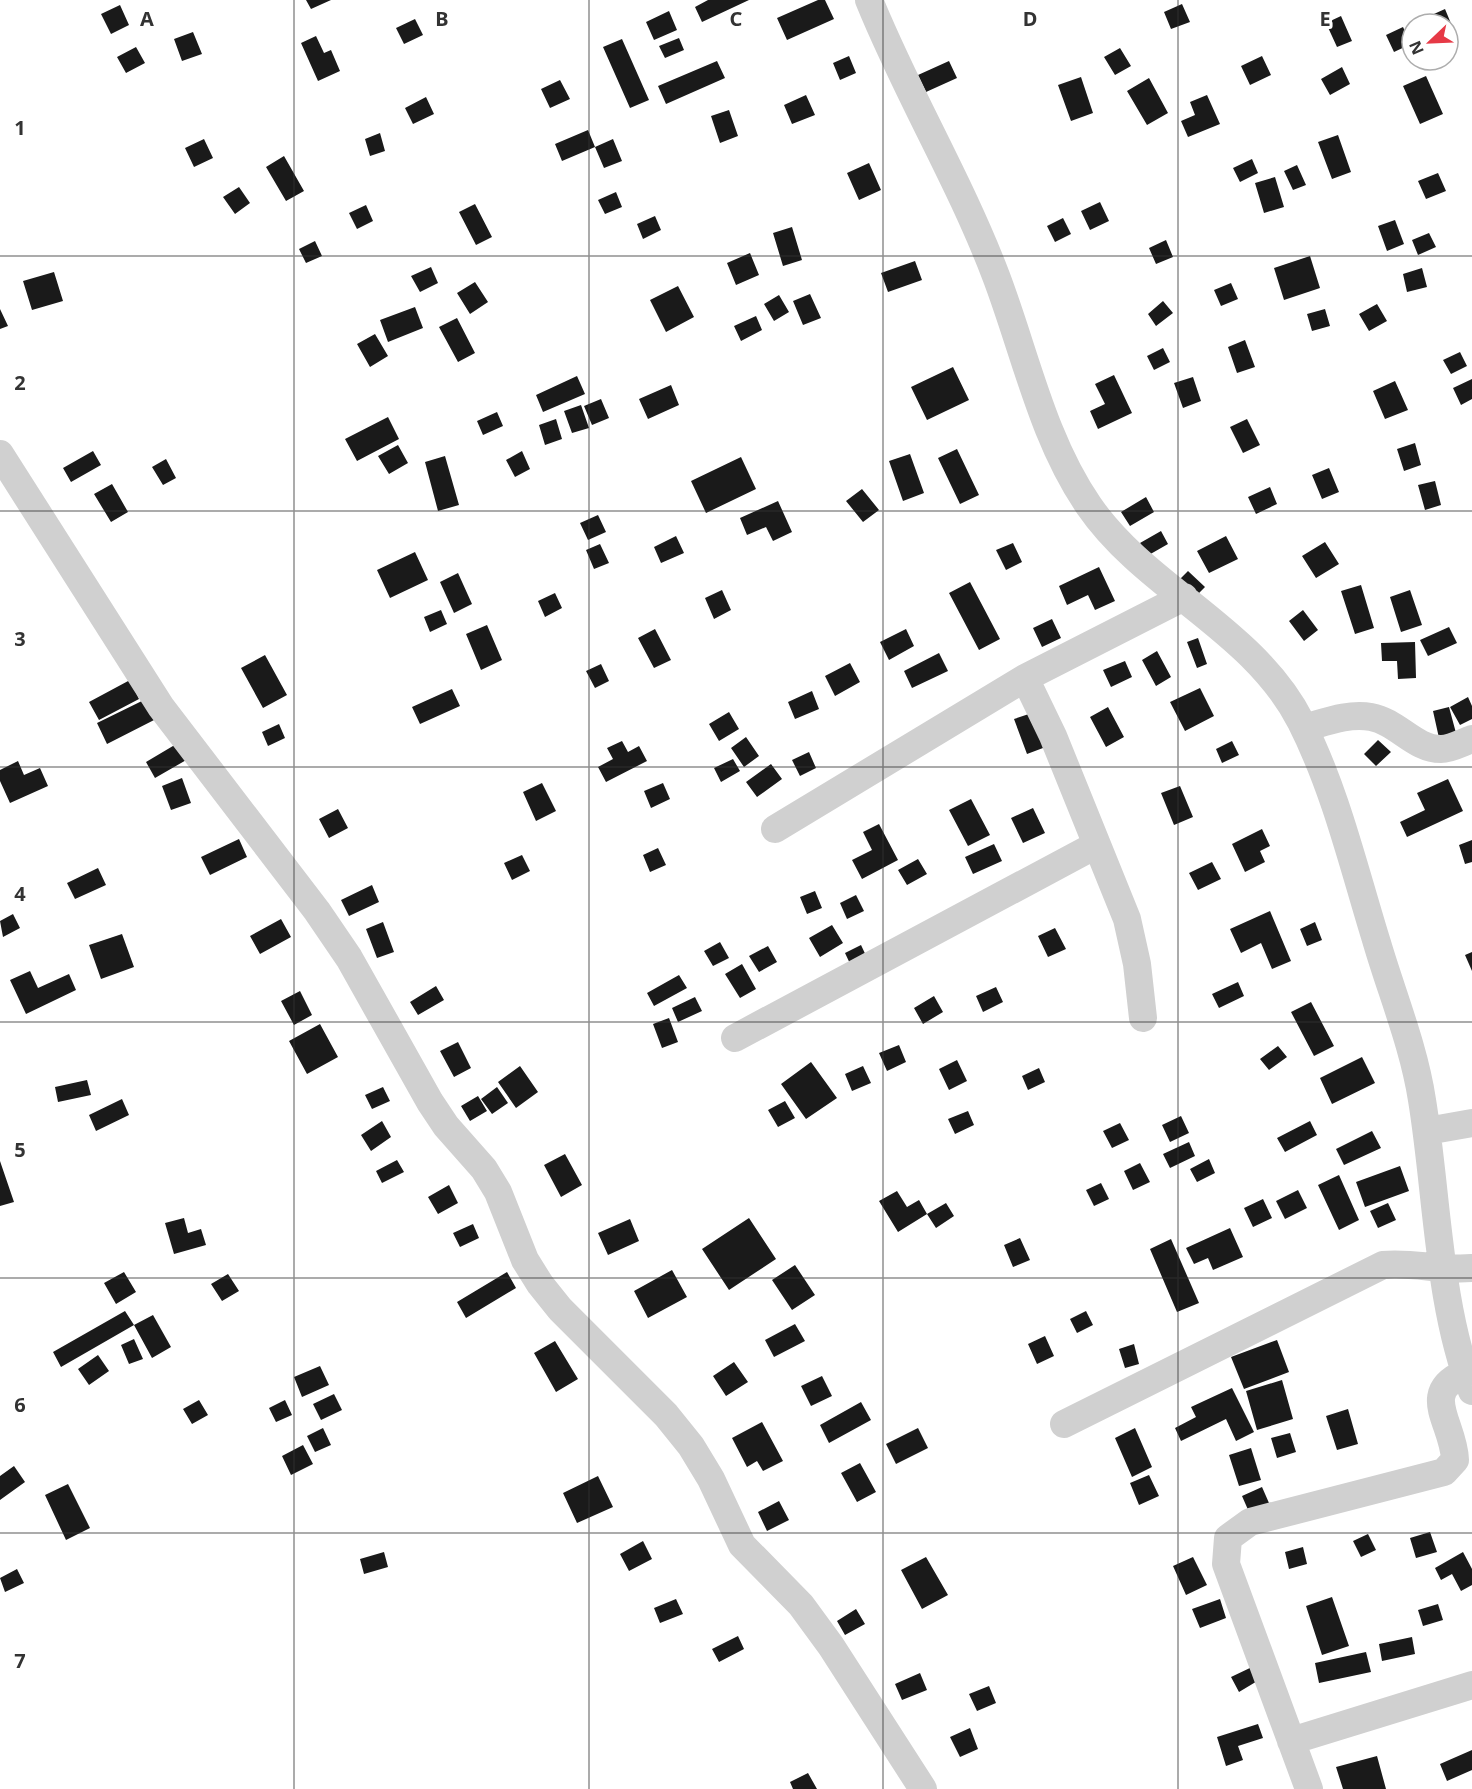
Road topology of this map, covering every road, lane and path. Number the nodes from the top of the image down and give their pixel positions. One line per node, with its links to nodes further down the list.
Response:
1 (869, 0): 3 (street)
2 (0, 454): 18 (street)
3 (1184, 597): 4 (street); 5 (street)
4 (1025, 678): 7 (street); 8 (street)
5 (1304, 728): 6 (street); 12 (street)
6 (1472, 739)
7 (775, 829)
8 (1096, 844): 9 (street); 10 (street)
9 (1143, 1018)
10 (735, 1038)
11 (1472, 1123): 12 (street)
12 (1427, 1131): 13 (street)
13 (1458, 1269): 14 (street); 15 (street)
14 (1468, 1382): 17 (street)
15 (1064, 1424)
16 (1472, 1685): 17 (street)
17 (1291, 1741): 19 (street)
18 (923, 1789)
19 (1309, 1789)

